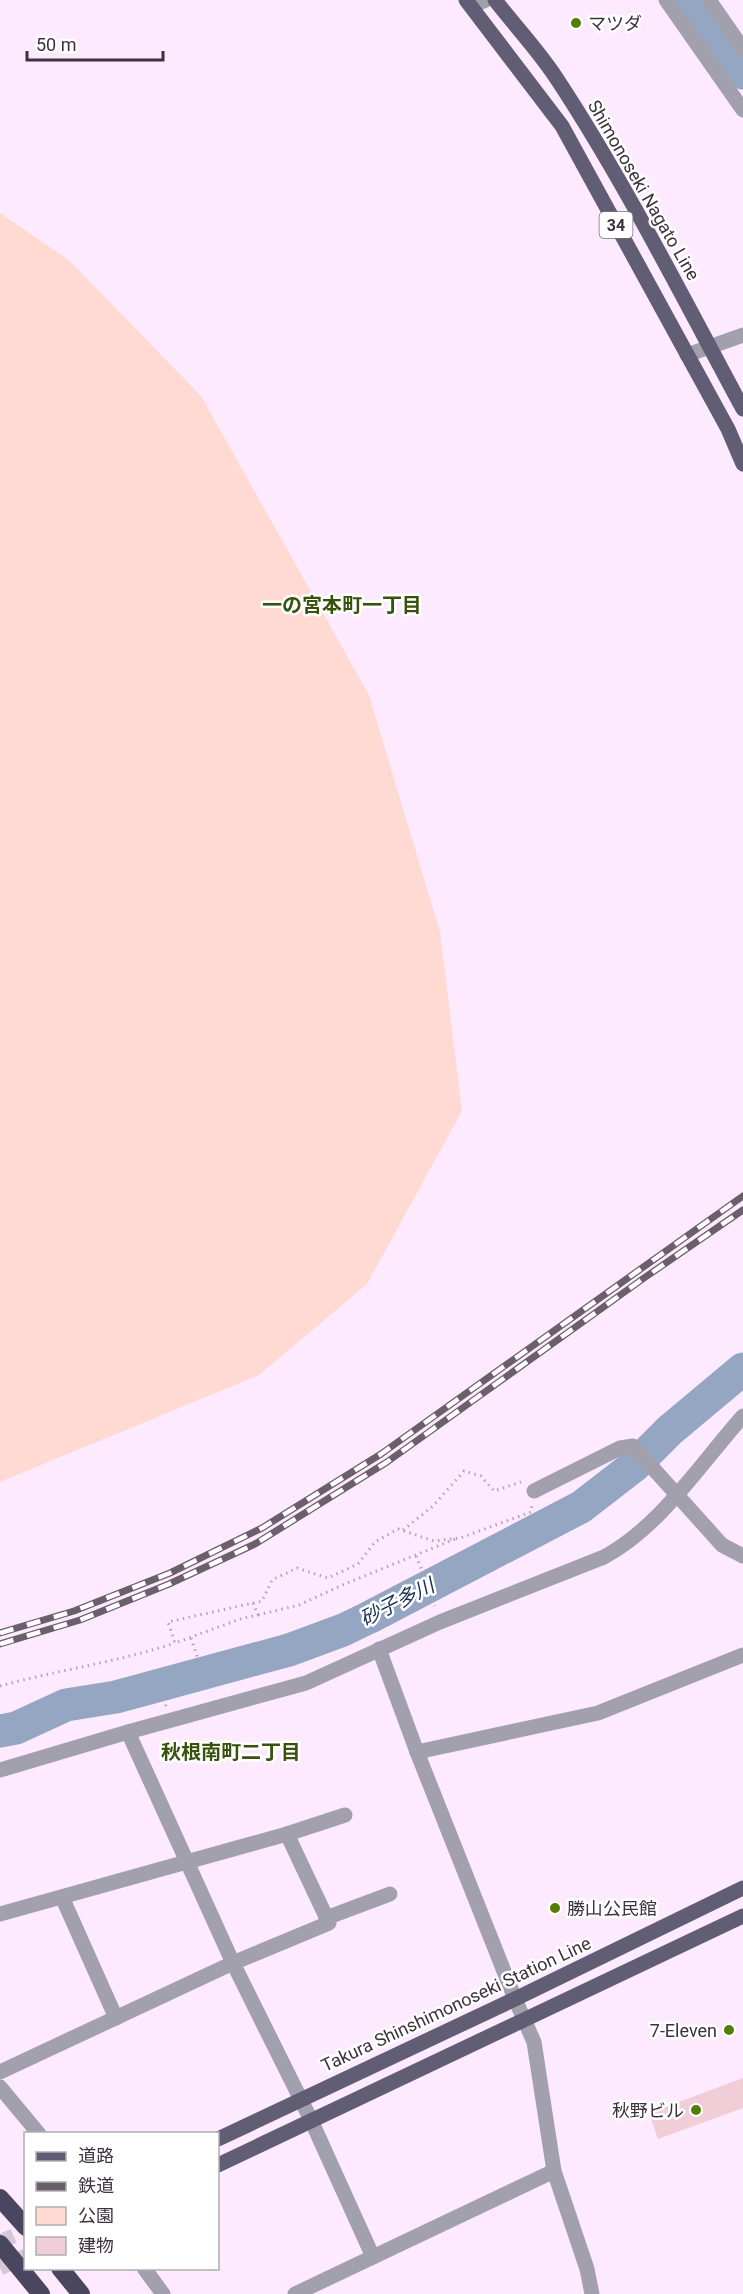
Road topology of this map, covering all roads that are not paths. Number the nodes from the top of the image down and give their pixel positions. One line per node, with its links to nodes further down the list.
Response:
1 (486, 0): 5 (street)
2 (495, 0): 9 (main road, Shimonoseki Nagato Line / 34)
3 (666, 0): 7 (street)
4 (709, 0): 6 (street)
5 (468, 3): 10 (main road, 34)
6 (743, 49)
7 (743, 110)
8 (743, 335): 9 (street)
9 (710, 347): 10 (street); 11 (main road, Shimonoseki Nagato Line / 34)
10 (687, 355): 12 (main road, 34)
11 (743, 409)
12 (743, 464)
13 (743, 1416): 15 (street)
14 (534, 1491): 15 (street)
15 (676, 1496): 16 (street); 17 (street)
16 (743, 1556)
17 (379, 1649): 19 (street); 20 (street)
18 (743, 1655): 20 (street)
19 (128, 1732): 21 (street); 24 (street)
20 (417, 1752): 32 (street)
21 (0, 1770)
22 (345, 1815): 23 (street)
23 (287, 1834): 24 (street); 30 (street)
24 (187, 1863): 27 (street); 31 (street)
25 (743, 1888): 32 (main road, Takura Shinshimonoseki Station Line)
26 (390, 1894): 30 (street)
27 (62, 1897): 28 (street); 33 (street)
28 (0, 1914)
29 (743, 1916): 34 (main road)
30 (326, 1918): 31 (street)
31 (233, 1963): 33 (street); 37 (street)
32 (515, 1999): 34 (street); 37 (main road, Takura Shinshimonoseki Station Line)
33 (116, 2018): 35 (street)
34 (525, 2020): 38 (main road); 42 (street)
35 (0, 2072)
36 (0, 2087): 39 (street)
37 (300, 2099): 38 (street); 40 (main road, Takura Shinshimonoseki Station Line)
38 (311, 2120): 41 (main road); 46 (street)
39 (38, 2132)
40 (219, 2139)
41 (219, 2165)
42 (554, 2170): 46 (street); 49 (street)
43 (0, 2198): 44 (highway)
44 (24, 2225)
45 (0, 2244): 50 (highway)
46 (373, 2257): 53 (street)
47 (62, 2270): 51 (highway)
48 (145, 2270): 52 (street)
49 (590, 2293)
50 (41, 2294)
51 (81, 2294)
52 (163, 2294)
53 (295, 2294)

